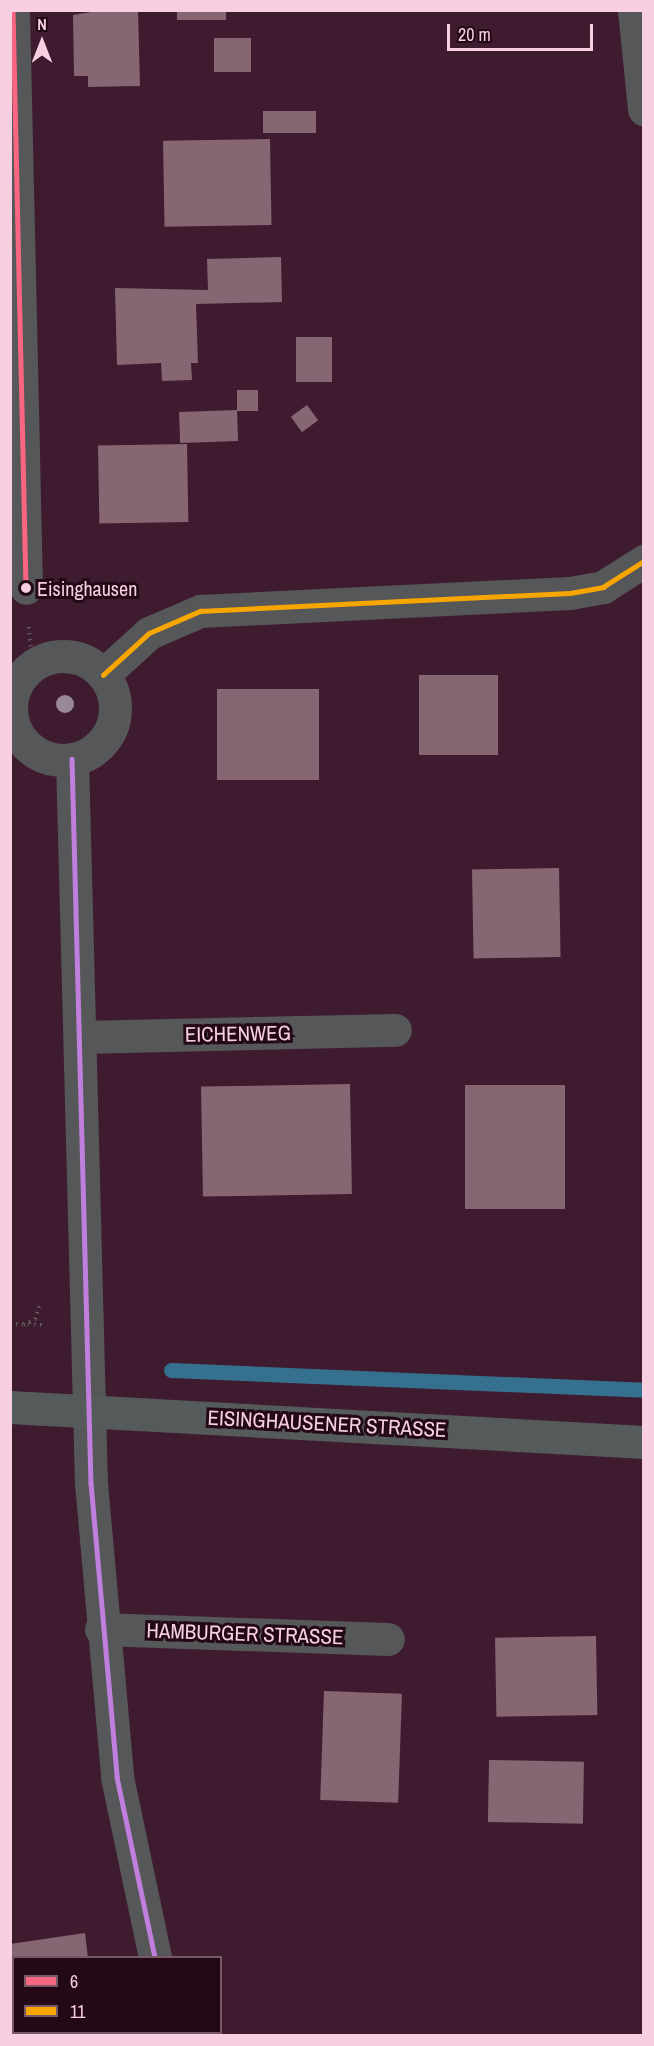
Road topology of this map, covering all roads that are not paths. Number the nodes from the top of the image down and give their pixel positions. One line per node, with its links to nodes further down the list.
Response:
1 (13, 10): 5 (street)
2 (634, 10): 3 (street)
3 (644, 110)
4 (644, 561): 6 (street)
5 (26, 588)
6 (104, 675): 7 (street); 8 (street)
7 (12, 721): 8 (street)
8 (72, 759): 10 (street)
9 (394, 1030): 10 (street, EICHENWEG)
10 (81, 1038): 12 (street)
11 (10, 1407): 12 (street, EISINGHAUSENER STRASSE)
12 (88, 1410): 13 (street, EISINGHAUSENER STRASSE); 14 (street)
13 (644, 1442)
14 (102, 1629): 15 (street, HAMBURGER STRASSE); 16 (street)
15 (388, 1639)
16 (155, 1956)

